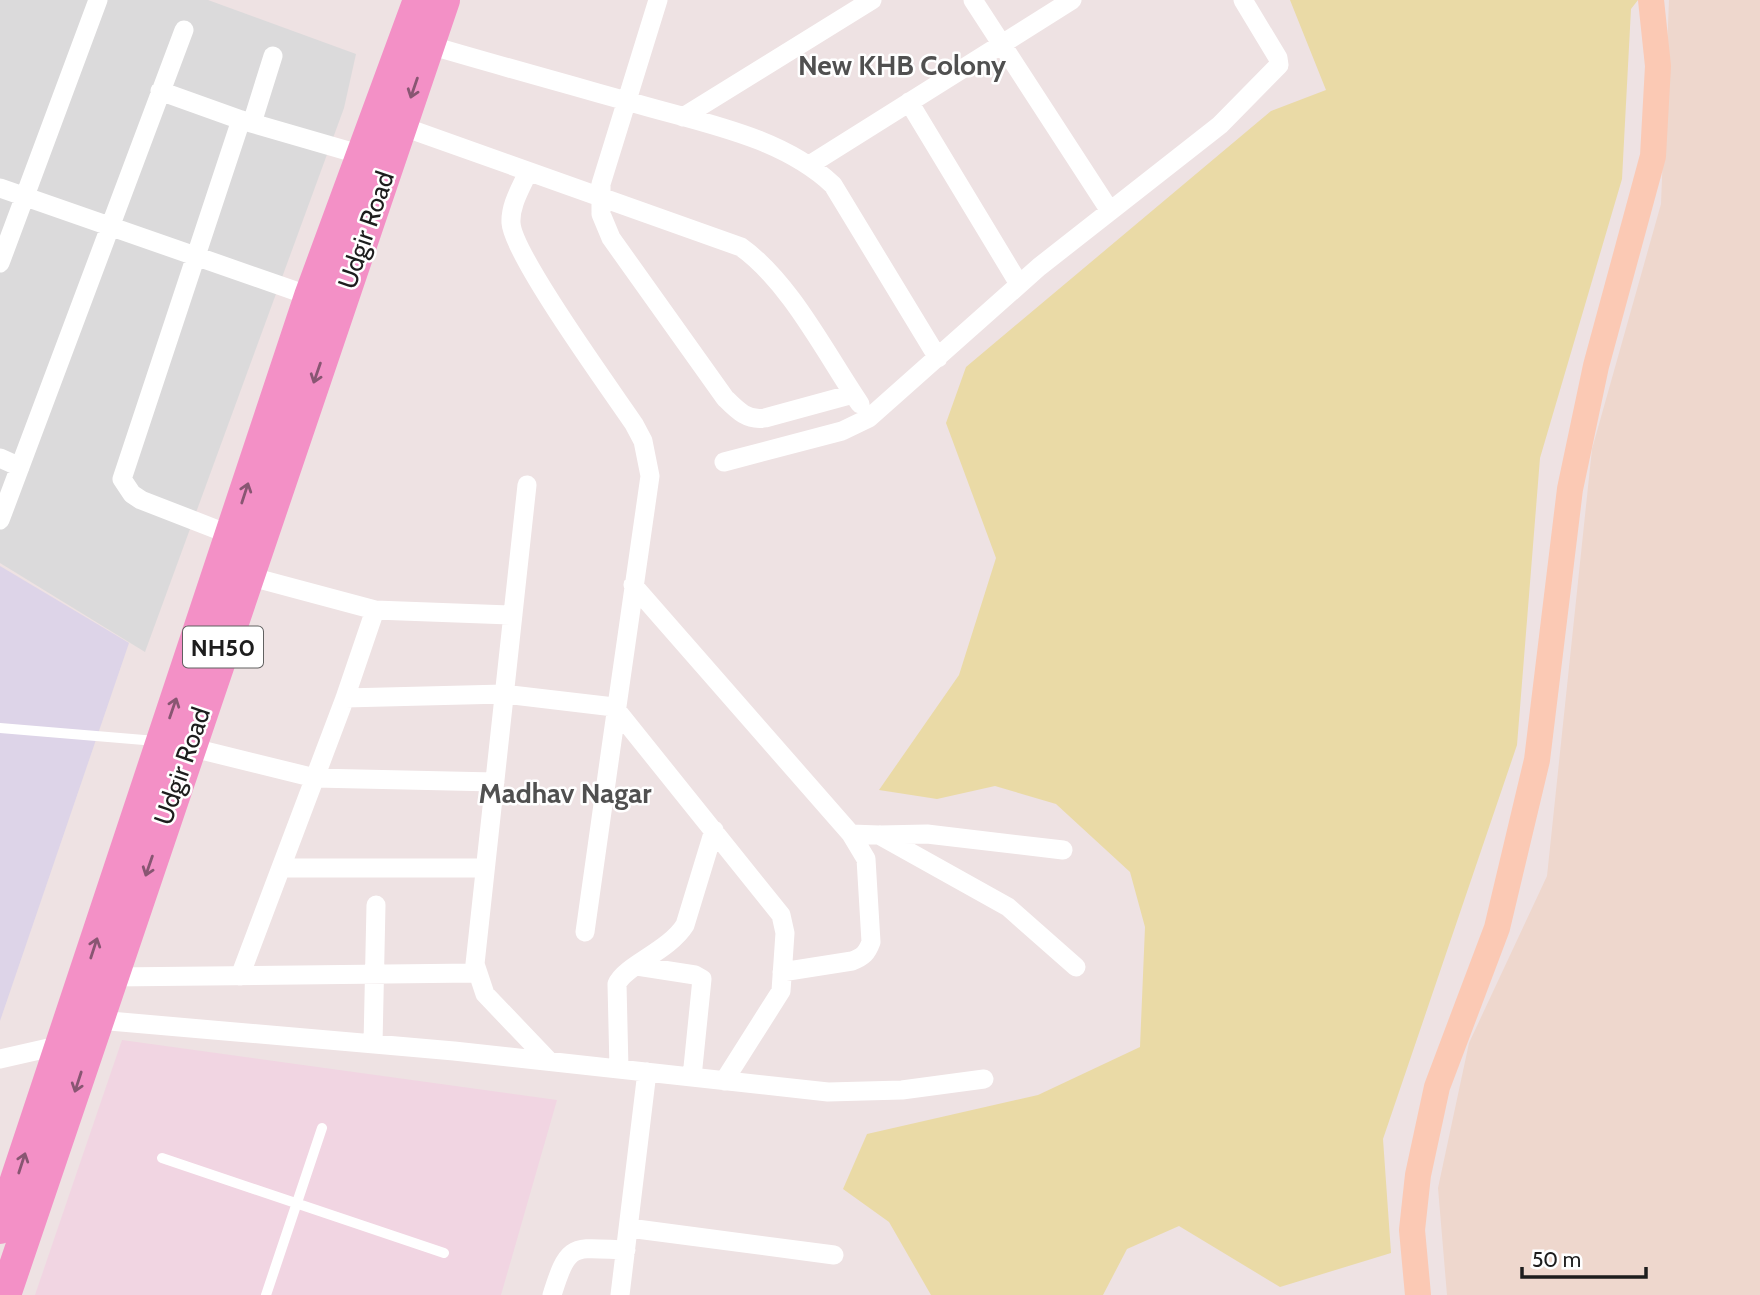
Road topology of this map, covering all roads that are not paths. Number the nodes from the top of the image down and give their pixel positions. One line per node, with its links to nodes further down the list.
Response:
1 (98, 0): 24 (street)
2 (419, 0): 20 (highway, Udgir Road / NH50)
3 (444, 0): 11 (highway, Udgir Road / NH50)
4 (658, 0): 15 (street)
5 (972, 0): 12 (street)
6 (1072, 0): 12 (street)
7 (1243, 0): 26 (street)
8 (1651, 0): 89 (main road)
9 (861, 3): 17 (street)
10 (184, 30): 14 (street)
11 (429, 45): 15 (street); 19 (highway, Udgir Road / NH50, one-way to 19)
12 (1001, 45): 16 (street); 26 (street)
13 (273, 56): 18 (street)
14 (160, 92): 18 (street); 27 (street)
15 (627, 102): 17 (street); 25 (street)
16 (909, 102): 21 (street); 30 (street)
17 (682, 117): 21 (street)
18 (247, 122): 20 (street); 28 (street)
19 (401, 126): 22 (street); 32 (highway, Udgir Road / NH50)
20 (362, 155): 31 (highway, Udgir Road / NH50)
21 (811, 164): 33 (street)
22 (528, 172): 25 (street); 43 (street)
23 (0, 188): 24 (street)
24 (24, 197): 27 (street); 29 (street)
25 (598, 198): 34 (street); 34 (street)
26 (1110, 211): 30 (street)
27 (108, 227): 28 (street); 38 (street)
28 (194, 257): 31 (street); 41 (street)
29 (0, 263)
30 (1019, 284): 33 (street)
31 (310, 296): 32 (street); 41 (highway, Udgir Road / NH50, one-way to 31)
32 (334, 322): 42 (highway, Udgir Road / NH50, one-way to 42)
33 (938, 358): 35 (street)
34 (853, 394): 35 (street)
35 (869, 418): 37 (street)
36 (0, 458): 38 (street)
37 (724, 462)
38 (20, 467): 40 (street)
39 (527, 485): 45 (street)
40 (0, 520)
41 (231, 535): 50 (highway, Udgir Road / NH50, one-way to 41)
42 (248, 576): 44 (street); 50 (highway, Udgir Road / NH50)
43 (634, 585): 48 (street); 54 (street)
44 (375, 610): 45 (street); 47 (street)
45 (513, 615): 46 (street)
46 (504, 694): 47 (street); 48 (street); 52 (street)
47 (345, 698): 51 (street)
48 (614, 707): 53 (street); 60 (street)
49 (0, 728): 50 (lane)
50 (175, 744): 51 (street); 65 (highway, Udgir Road / NH50, one-way to 65); 68 (highway, Udgir Road / NH50, one-way to 50)
51 (315, 778): 52 (street); 57 (street)
52 (495, 782): 58 (street)
53 (714, 830): 61 (street); 63 (street)
54 (851, 834): 55 (street); 63 (street)
55 (879, 835): 56 (street); 62 (street)
56 (1063, 850)
57 (282, 868): 58 (street); 66 (street)
58 (485, 868): 64 (street)
59 (376, 905): 67 (street)
60 (585, 932)
61 (637, 966): 72 (street); 74 (street)
62 (1076, 967)
63 (782, 972): 76 (street)
64 (475, 973): 67 (street); 71 (street)
65 (112, 976): 66 (street); 68 (highway, Udgir Road / NH50)
66 (240, 976): 67 (street)
67 (374, 976): 69 (street)
68 (83, 1035): 69 (street); 70 (street); 80 (highway, Udgir Road / NH50, one-way to 68); 85 (highway, Udgir Road / NH50, one-way to 85)
69 (373, 1044): 71 (street)
70 (0, 1059)
71 (549, 1061): 72 (street)
72 (619, 1069): 73 (street)
73 (647, 1072): 74 (street); 81 (street)
74 (692, 1077): 76 (street)
75 (984, 1079): 76 (street)
76 (724, 1081)
77 (322, 1128): 79 (lane)
78 (162, 1157): 79 (lane)
79 (298, 1204): 83 (lane); 86 (lane)
80 (0, 1228)
81 (629, 1228): 82 (street); 84 (street)
82 (626, 1250): 87 (street); 88 (street)
83 (444, 1253)
84 (834, 1255)
85 (5, 1295)
86 (266, 1295)
87 (552, 1295)
88 (620, 1295)
89 (1418, 1295)

